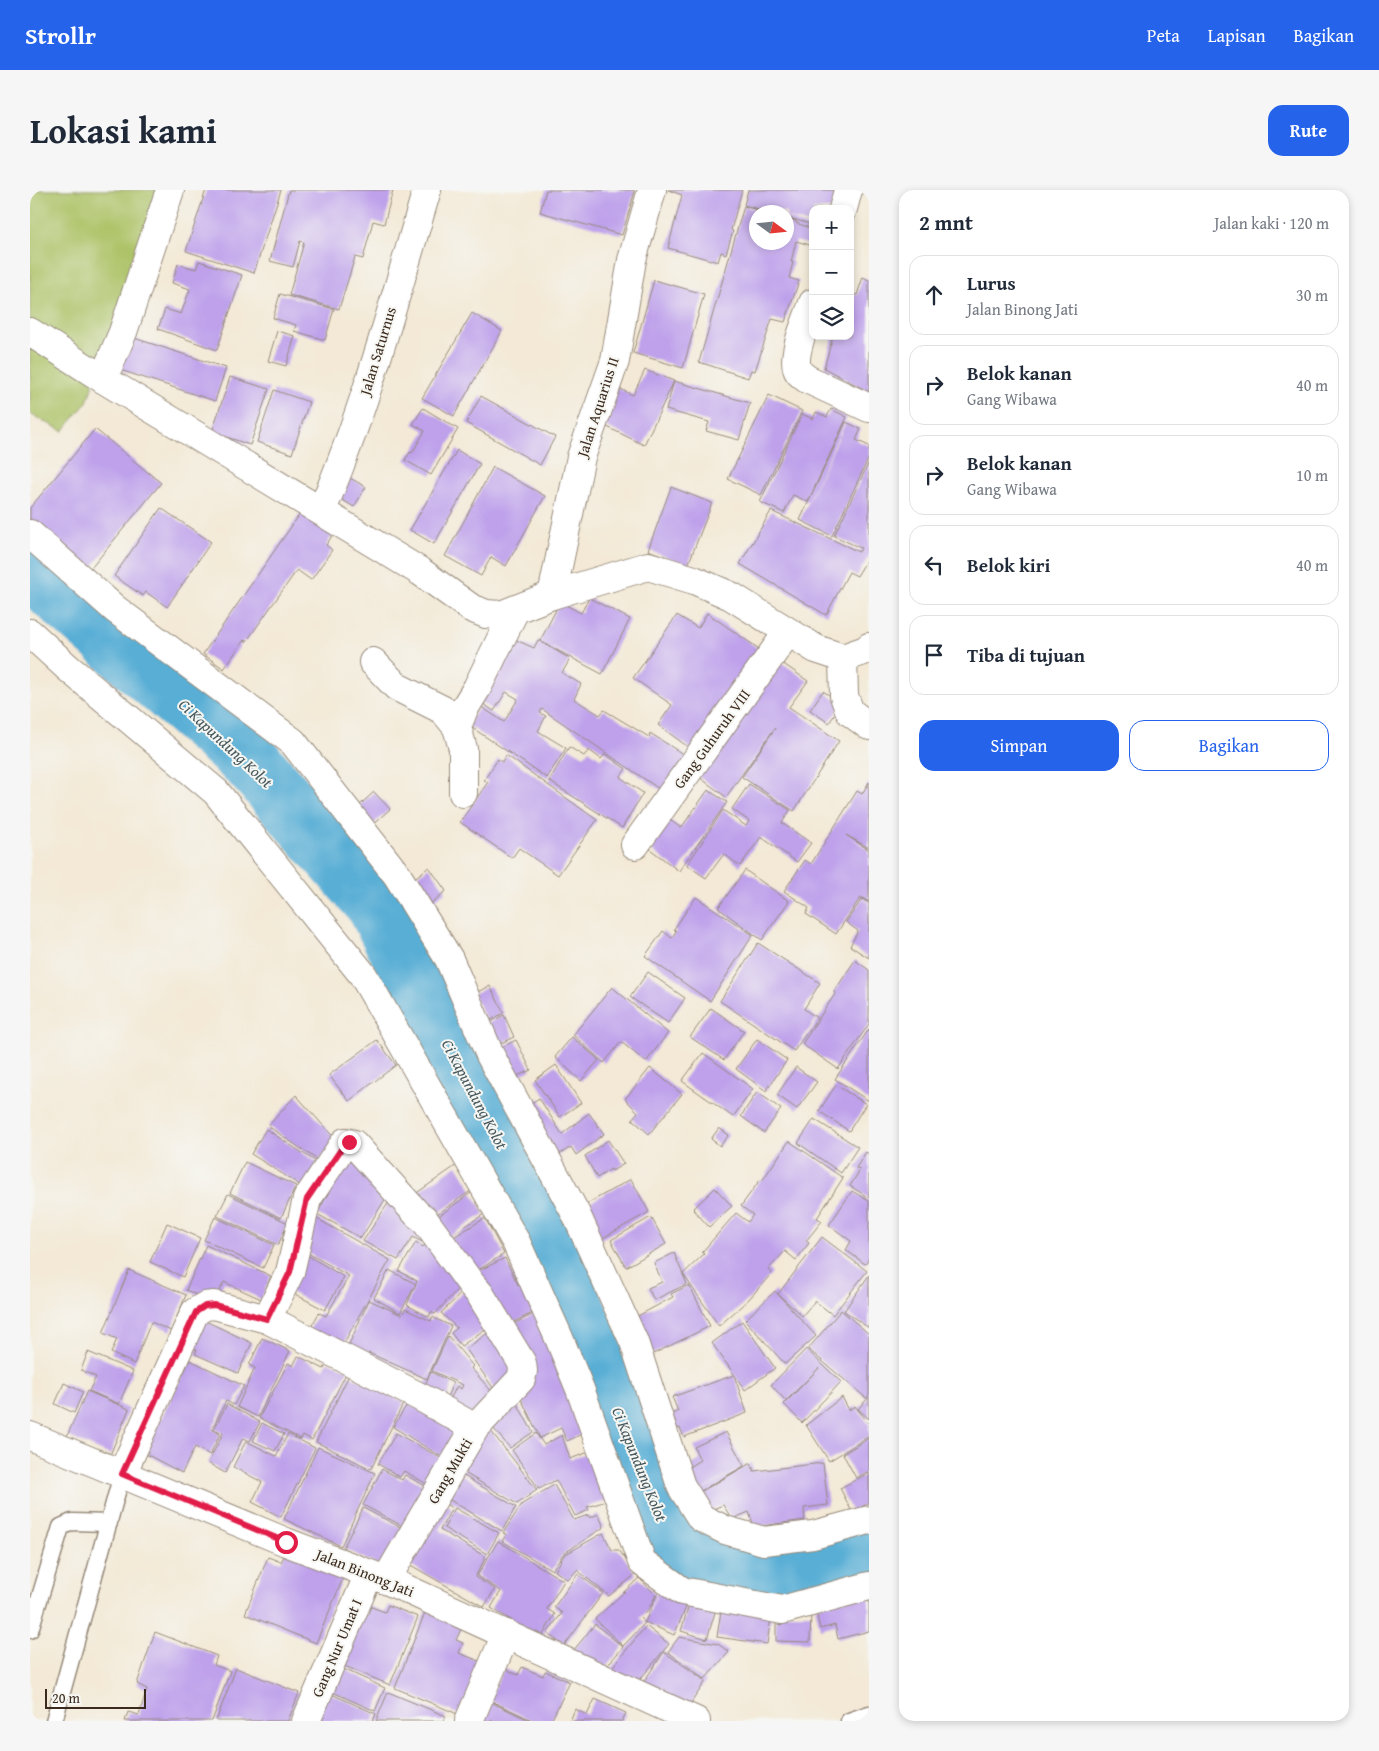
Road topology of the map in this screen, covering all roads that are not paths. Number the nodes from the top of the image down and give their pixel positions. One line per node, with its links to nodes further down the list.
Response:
1 (170, 190): 8 (street)
2 (427, 190): 10 (street, Jalan Saturnus)
3 (652, 190): 12 (street, Jalan Aquarius II)
4 (848, 190): 5 (street)
5 (843, 205)
6 (809, 315): 9 (street)
7 (30, 332): 8 (street)
8 (104, 379): 10 (street)
9 (869, 408)
10 (322, 510): 13 (street)
11 (30, 534): 27 (street)
12 (552, 595): 13 (street); 14 (street)
13 (515, 610): 20 (street)
14 (788, 632): 17 (street); 22 (street, Gang Guhuruh VIII)
15 (30, 633): 30 (street)
16 (869, 647): 17 (street)
17 (843, 658): 19 (street)
18 (372, 662): 20 (street)
19 (869, 726)
20 (458, 727): 21 (street)
21 (463, 793)
22 (635, 845)
23 (267, 1319): 24 (street); 24 (street, Gang Mukti); 26 (street)
24 (475, 1428): 29 (street, Gang Mukti)
25 (30, 1436): 26 (street, Jalan Binong Jati)
26 (122, 1474): 28 (lane); 29 (street, Jalan Binong Jati)
27 (869, 1520)
28 (109, 1523): 31 (lane); 34 (lane)
29 (378, 1577): 32 (street, Jalan Binong Jati); 35 (street, Gang Nur Umat I)
30 (869, 1586)
31 (30, 1630)
32 (506, 1634): 36 (street); 37 (street, Jalan Binong Jati)
33 (869, 1714): 38 (lane)
34 (54, 1721)
35 (306, 1721)
36 (469, 1721)
37 (696, 1721)
38 (849, 1721)

